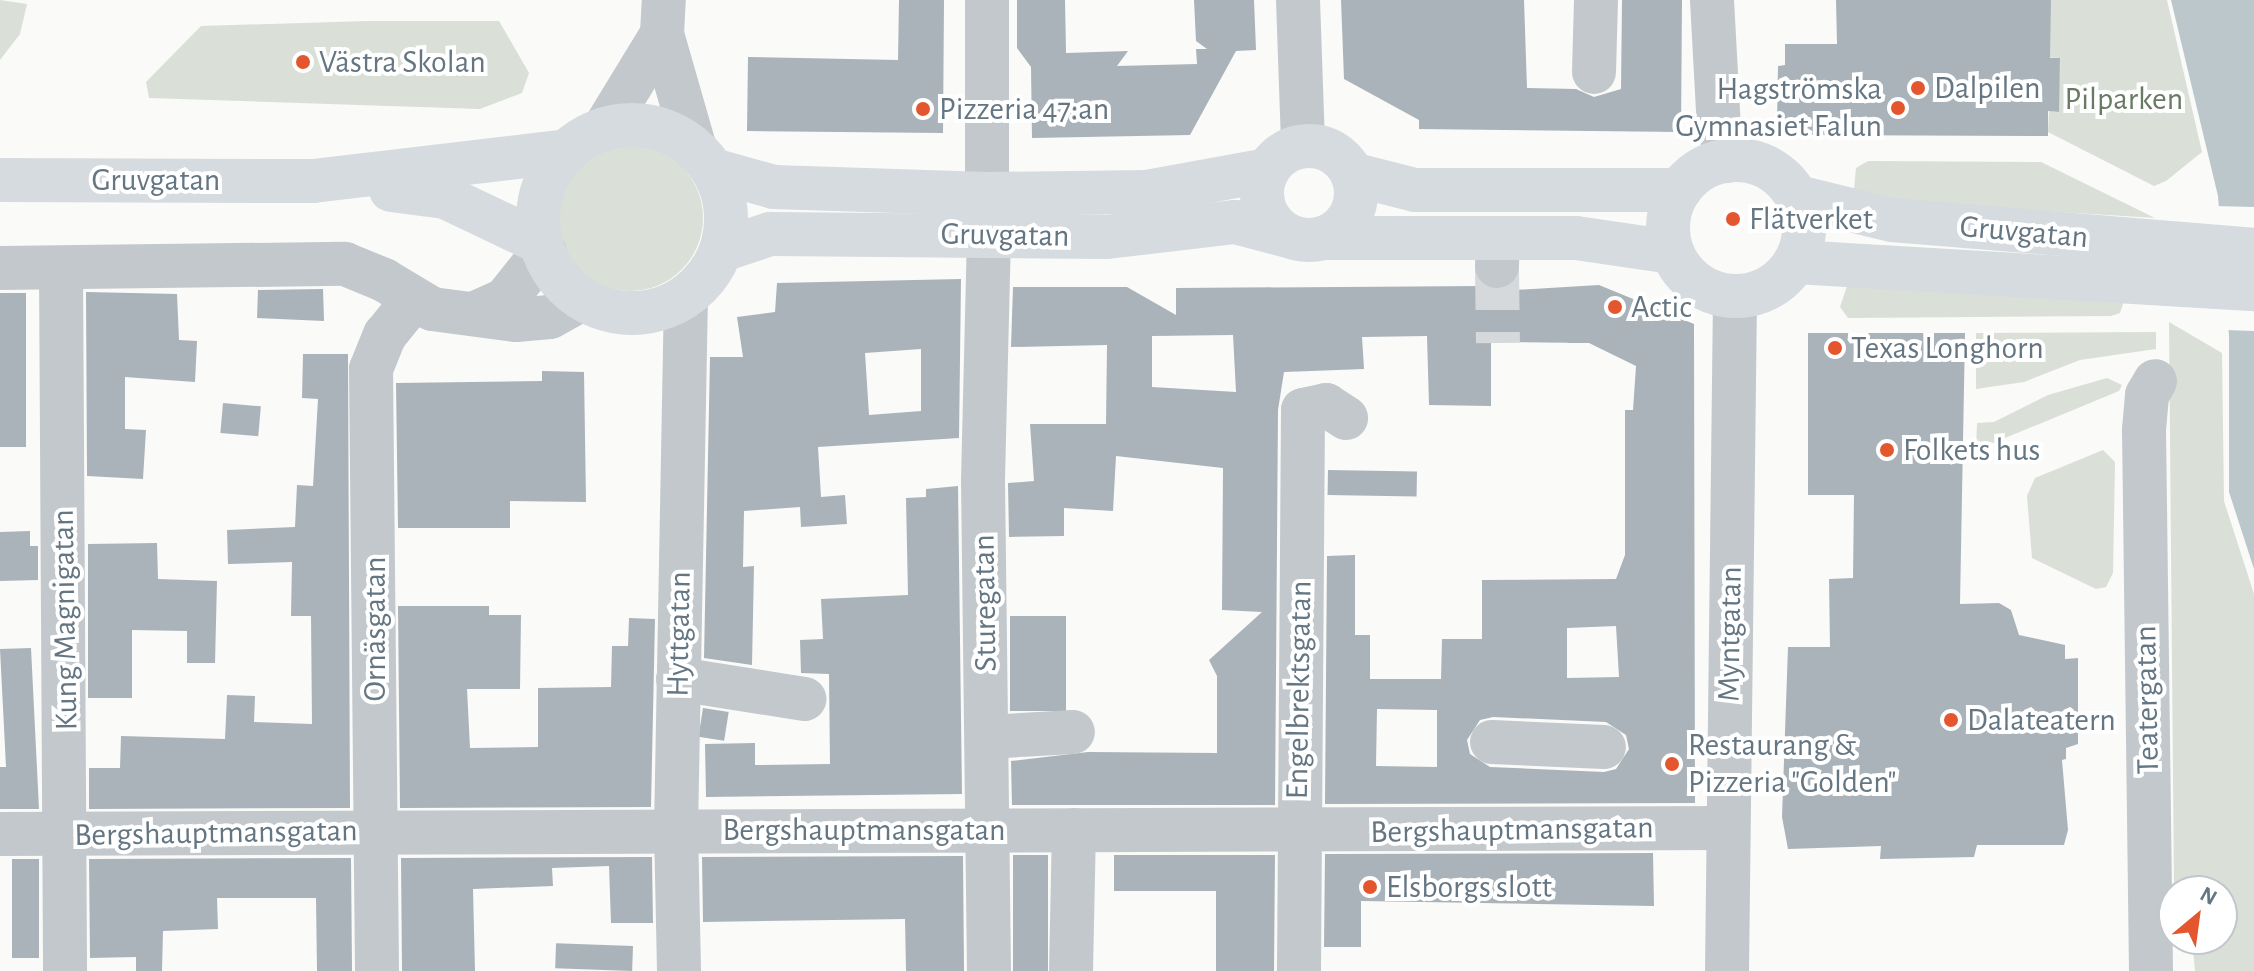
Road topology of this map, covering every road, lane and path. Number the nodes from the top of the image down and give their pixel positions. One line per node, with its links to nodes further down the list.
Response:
1 (987, 0): 17 (street, Sturegatan)
2 (1298, 0): 9 (street)
3 (1596, 0): 6 (street)
4 (1712, 0): 11 (street)
5 (663, 17): 7 (street); 10 (street)
6 (1594, 72)
7 (604, 129): 8 (main road); 10 (main road)
8 (567, 151): 14 (main road, Gruvgatan); 19 (main road)
9 (1285, 158): 12 (main road); 17 (main road, Gruvgatan); 18 (main road)
10 (704, 160): 17 (main road, Gruvgatan); 20 (main road)
11 (1728, 161): 15 (main road); 16 (main road)
12 (1352, 174): 15 (main road); 18 (main road)
13 (0, 180): 14 (main road, Gruvgatan)
14 (313, 181): 19 (main road, Gruvgatan)
15 (1680, 190): 22 (main road)
16 (1797, 197): 23 (main road); 24 (main road, Gruvgatan)
17 (988, 215): 18 (main road, Gruvgatan); 20 (main road, Gruvgatan); 38 (street, Sturegatan)
18 (1306, 237): 22 (main road, Gruvgatan)
19 (543, 247): 30 (main road); 32 (street)
20 (722, 250): 28 (main road)
21 (2254, 250): 24 (main road, Gruvgatan)
22 (1672, 252): 29 (main road)
23 (1796, 262): 24 (main road, Gruvgatan); 29 (main road)
24 (2194, 265): 27 (main road, Gruvgatan)
25 (0, 268): 26 (street)
26 (61, 268): 31 (street); 48 (street, Kung Magnigatan)
27 (2254, 289)
28 (686, 297): 30 (main road); 35 (street, Hyttgatan)
29 (1735, 297): 41 (street, Myntgatan)
30 (582, 299): 32 (street)
31 (413, 300): 32 (street); 45 (street, Ornäsgatan)
32 (473, 314)
33 (2155, 381): 56 (street, Teatergatan)
34 (1346, 418): 46 (street, Engelbrektsgatan)
35 (678, 679): 36 (street); 42 (street, Hyttgatan)
36 (804, 699)
37 (1073, 732): 38 (street)
38 (987, 737): 43 (street, Sturegatan)
39 (1492, 742): 40 (street)
40 (1604, 747)
41 (1727, 828): 46 (street, Bergshauptmansgatan); 55 (street, Myntgatan)
42 (676, 830): 43 (street, Bergshauptmansgatan); 45 (street, Bergshauptmansgatan); 51 (street, Hyttgatan)
43 (988, 830): 44 (street, Bergshauptmansgatan); 52 (street, Sturegatan)
44 (1074, 830): 46 (street, Bergshauptmansgatan); 53 (street)
45 (376, 831): 48 (street, Bergshauptmansgatan); 50 (street, Ornäsgatan)
46 (1297, 832): 54 (street, Engelbrektsgatan)
47 (0, 834): 48 (street, Bergshauptmansgatan)
48 (67, 834): 49 (street, Kung Magnigatan)
49 (65, 971)
50 (377, 971)
51 (679, 971)
52 (989, 971)
53 (1071, 971)
54 (1299, 971)
55 (1727, 971)
56 (2151, 971)

